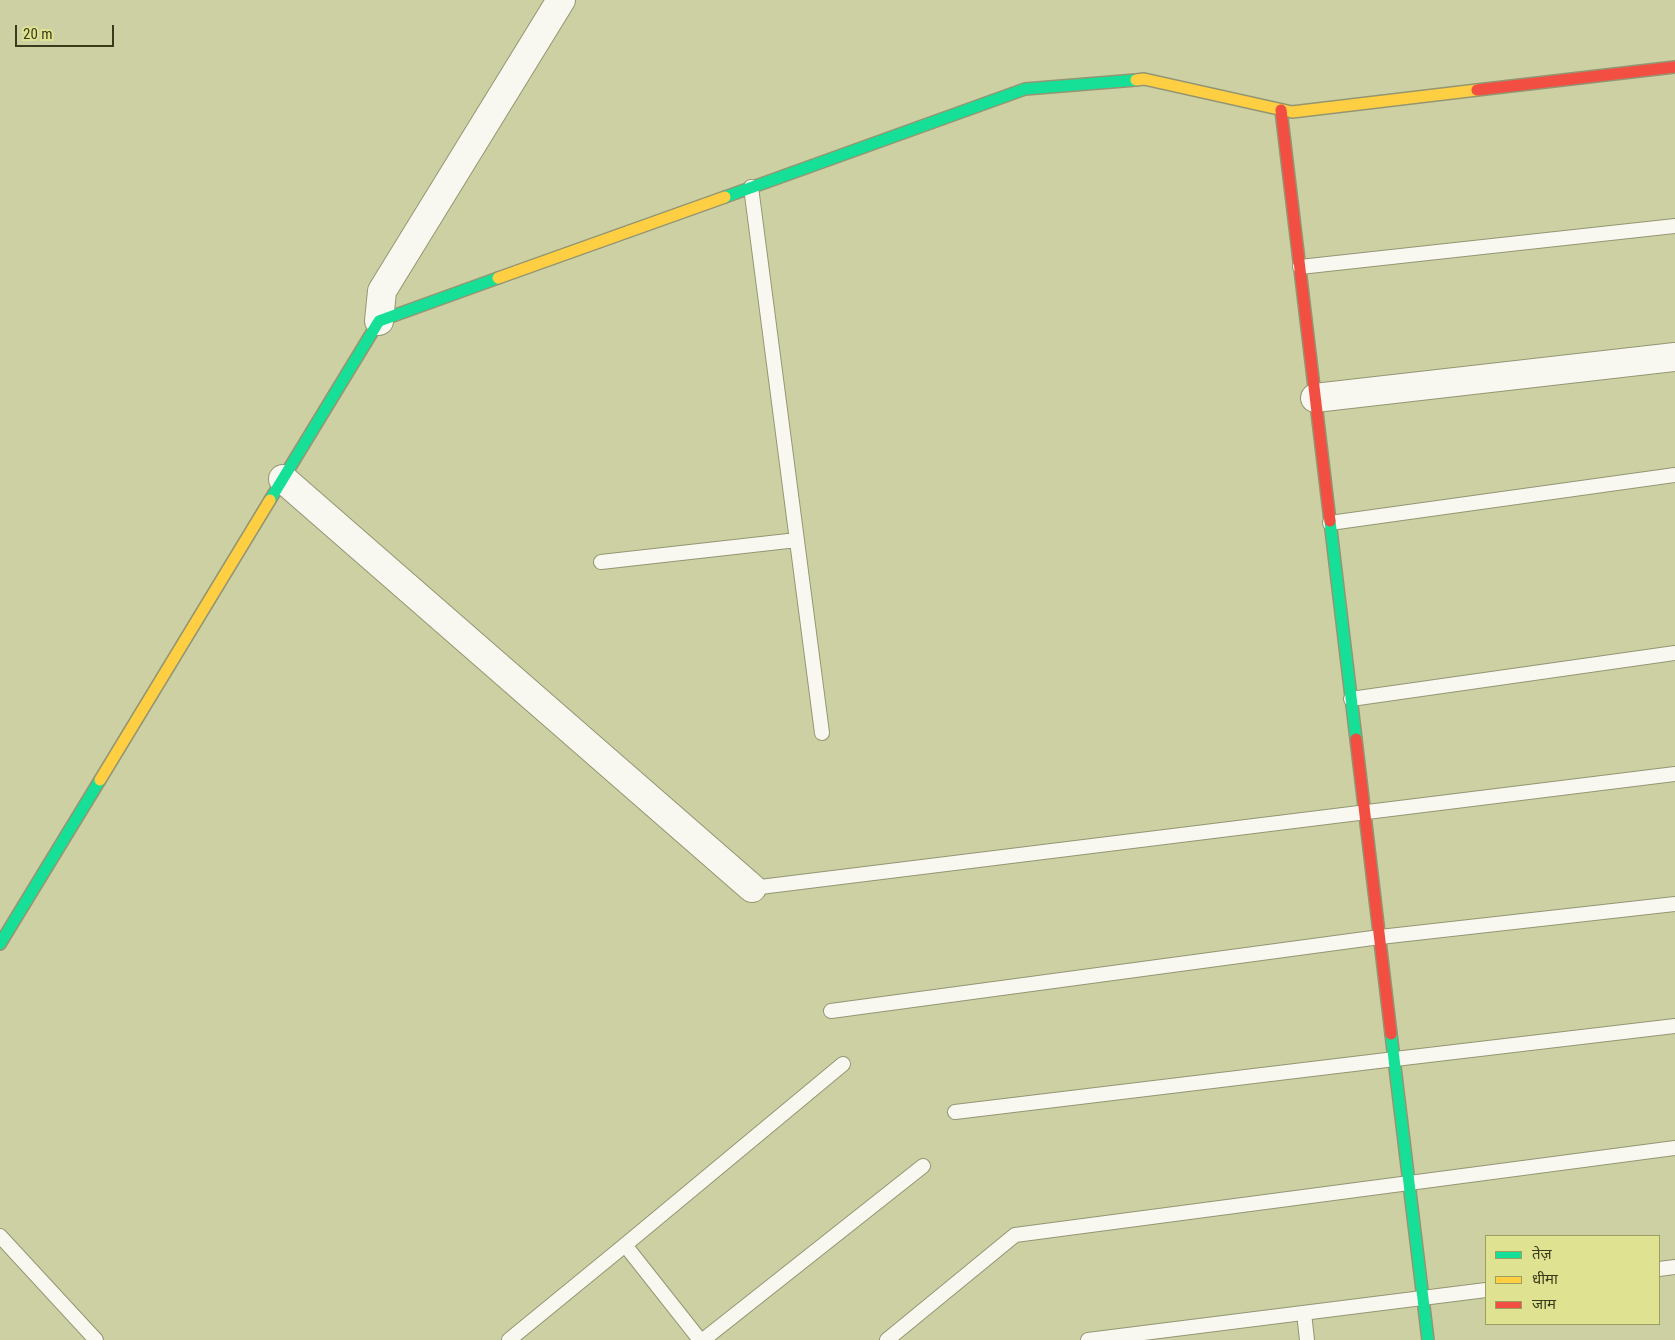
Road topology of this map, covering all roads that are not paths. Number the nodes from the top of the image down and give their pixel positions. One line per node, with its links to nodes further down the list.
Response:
1 (561, 0): 7 (street)
2 (1675, 67): 3 (street)
3 (1281, 110): 4 (street); 6 (street)
4 (751, 187): 7 (street); 13 (lane)
5 (1675, 226): 6 (lane)
6 (1300, 267): 9 (street)
7 (379, 321): 11 (street)
8 (1675, 357): 9 (street)
9 (1315, 398): 12 (street)
10 (1675, 475): 12 (lane)
11 (283, 480): 20 (street); 23 (street)
12 (1330, 523): 16 (street)
13 (797, 540): 14 (lane); 17 (lane)
14 (601, 562)
15 (1675, 653): 16 (lane)
16 (1351, 699): 19 (street)
17 (822, 733)
18 (1675, 774): 19 (lane)
19 (1365, 812): 20 (lane); 22 (street)
20 (752, 888)
21 (1675, 904): 22 (lane)
22 (1380, 937): 24 (lane); 26 (street)
23 (0, 944)
24 (831, 1011)
25 (1675, 1026): 26 (lane)
26 (1394, 1058): 28 (lane); 31 (street)
27 (843, 1064): 33 (lane)
28 (955, 1112)
29 (1675, 1148): 31 (lane)
30 (922, 1166): 41 (lane)
31 (1409, 1183): 37 (street); 42 (lane)
32 (0, 1236): 39 (lane)
33 (625, 1245): 40 (lane); 41 (lane)
34 (1675, 1267): 35 (lane)
35 (1660, 1269)
36 (1485, 1290): 37 (lane)
37 (1423, 1298): 38 (lane); 45 (street)
38 (1304, 1313): 43 (lane); 44 (lane)
39 (96, 1340)
40 (508, 1340)
41 (701, 1340)
42 (887, 1340)
43 (1088, 1340)
44 (1307, 1340)
45 (1428, 1340)

